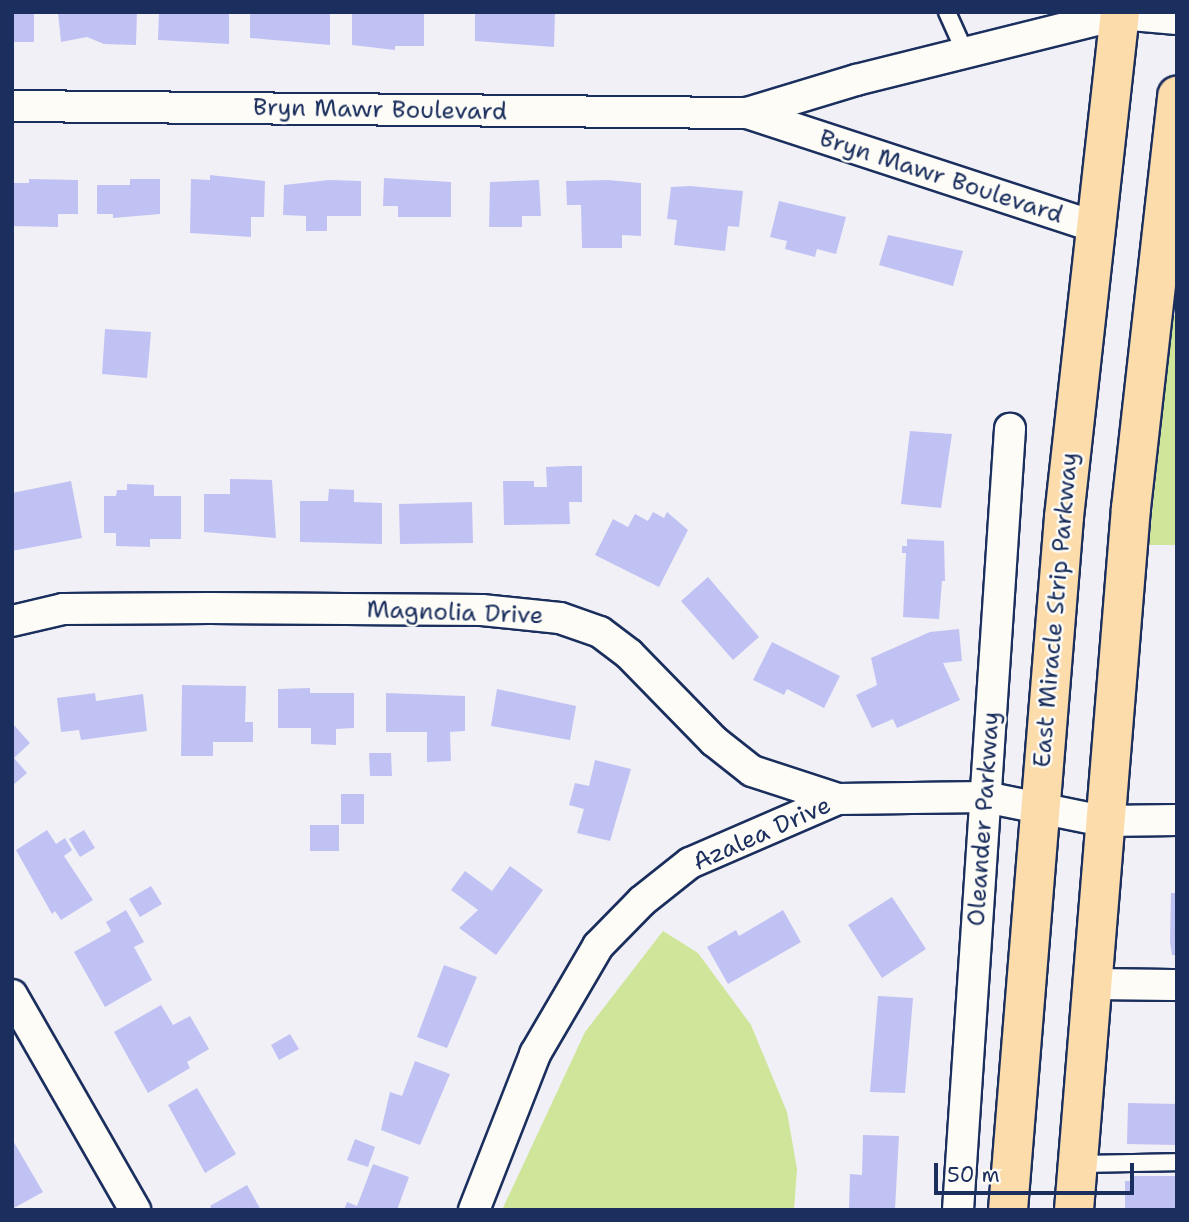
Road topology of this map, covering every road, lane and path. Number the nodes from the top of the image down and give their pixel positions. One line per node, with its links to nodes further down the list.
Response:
1 (947, 12): 4 (lane)
2 (1120, 13): 3 (street, Bryn Mawr Boulevard); 4 (street, Bryn Mawr Boulevard); 9 (highway, East Miracle Strip Parkway)
3 (1177, 19)
4 (965, 52): 7 (street, Bryn Mawr Boulevard)
5 (1177, 96): 8 (highway)
6 (12, 106): 7 (street, Bryn Mawr Boulevard)
7 (747, 113): 9 (street, Bryn Mawr Boulevard)
8 (1172, 178): 16 (highway)
9 (1095, 227): 14 (highway, East Miracle Strip Parkway)
10 (1010, 429): 12 (street, Oleander Parkway)
11 (12, 621): 13 (street, Magnolia Drive)
12 (985, 797): 13 (street, Azalea Drive); 14 (street, Azalea Drive); 24 (street, Oleander Parkway)
13 (838, 799): 23 (street, Azalea Drive)
14 (1038, 808): 16 (street, Azalea Drive); 25 (highway, East Miracle Strip Parkway)
15 (1177, 820): 16 (street, Azalea Drive)
16 (1103, 821): 17 (highway)
17 (1091, 984): 18 (street); 21 (highway)
18 (1177, 985)
19 (12, 995): 22 (street)
20 (1177, 1162): 21 (lane)
21 (1077, 1164): 26 (highway)
22 (135, 1210)
23 (474, 1210)
24 (958, 1210)
25 (1008, 1210)
26 (1074, 1210)

